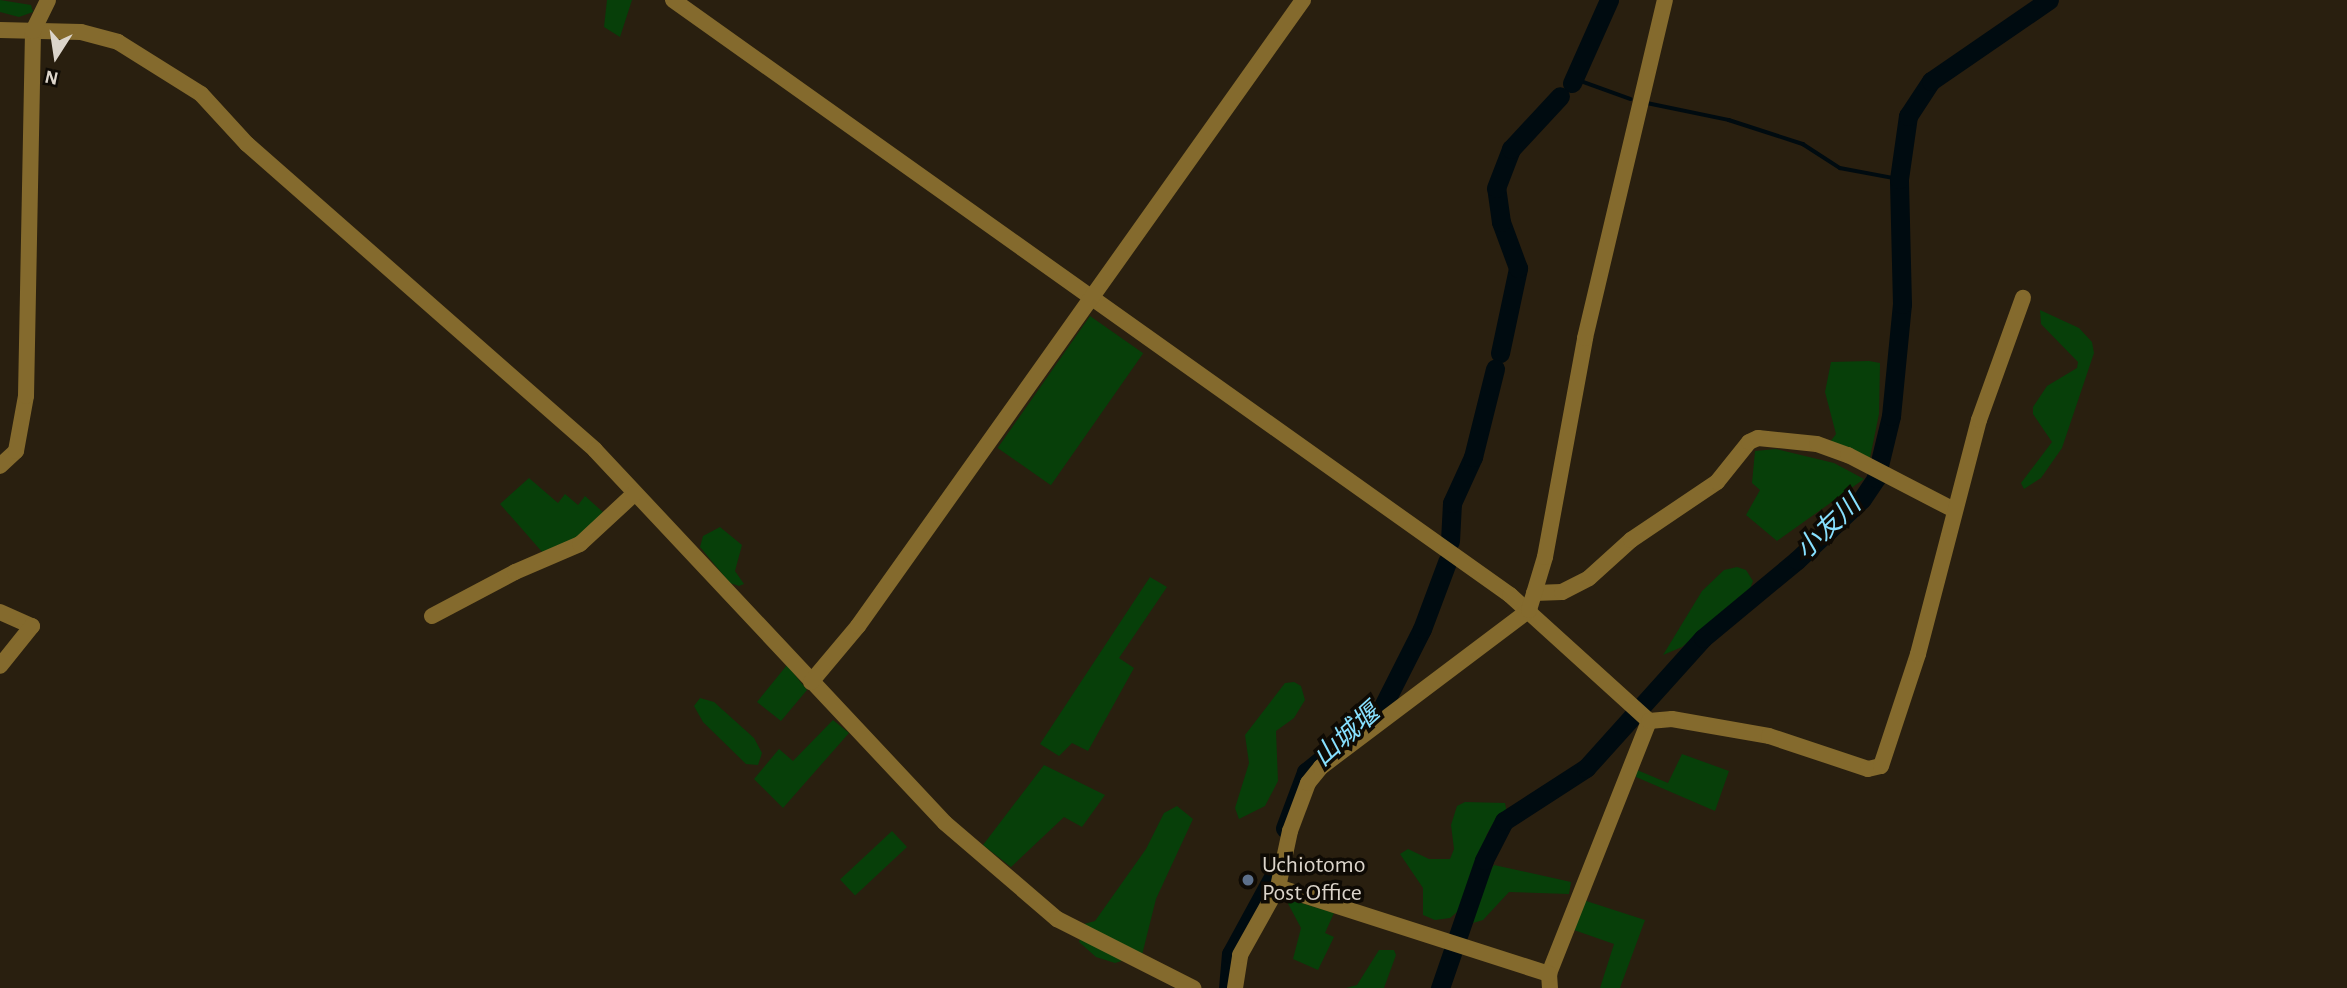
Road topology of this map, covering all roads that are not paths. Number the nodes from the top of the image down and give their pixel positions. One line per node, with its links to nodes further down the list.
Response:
1 (48, 0): 6 (street)
2 (673, 0): 7 (street)
3 (1303, 0): 7 (street)
4 (1665, 0): 12 (street)
5 (0, 30): 6 (street)
6 (33, 31): 9 (street); 10 (street)
7 (1090, 295): 13 (street); 17 (street)
8 (2023, 298): 11 (street)
9 (0, 466)
10 (634, 494): 15 (street); 17 (street)
11 (1954, 510): 12 (street); 18 (street)
12 (1534, 593): 13 (street)
13 (1529, 610): 18 (street); 19 (street)
14 (0, 612): 16 (street)
15 (432, 616)
16 (0, 666)
17 (810, 682): 21 (street)
18 (1649, 721): 20 (street)
19 (1278, 887): 20 (street); 22 (street)
20 (1550, 981)
21 (1193, 988)
22 (1235, 988)

